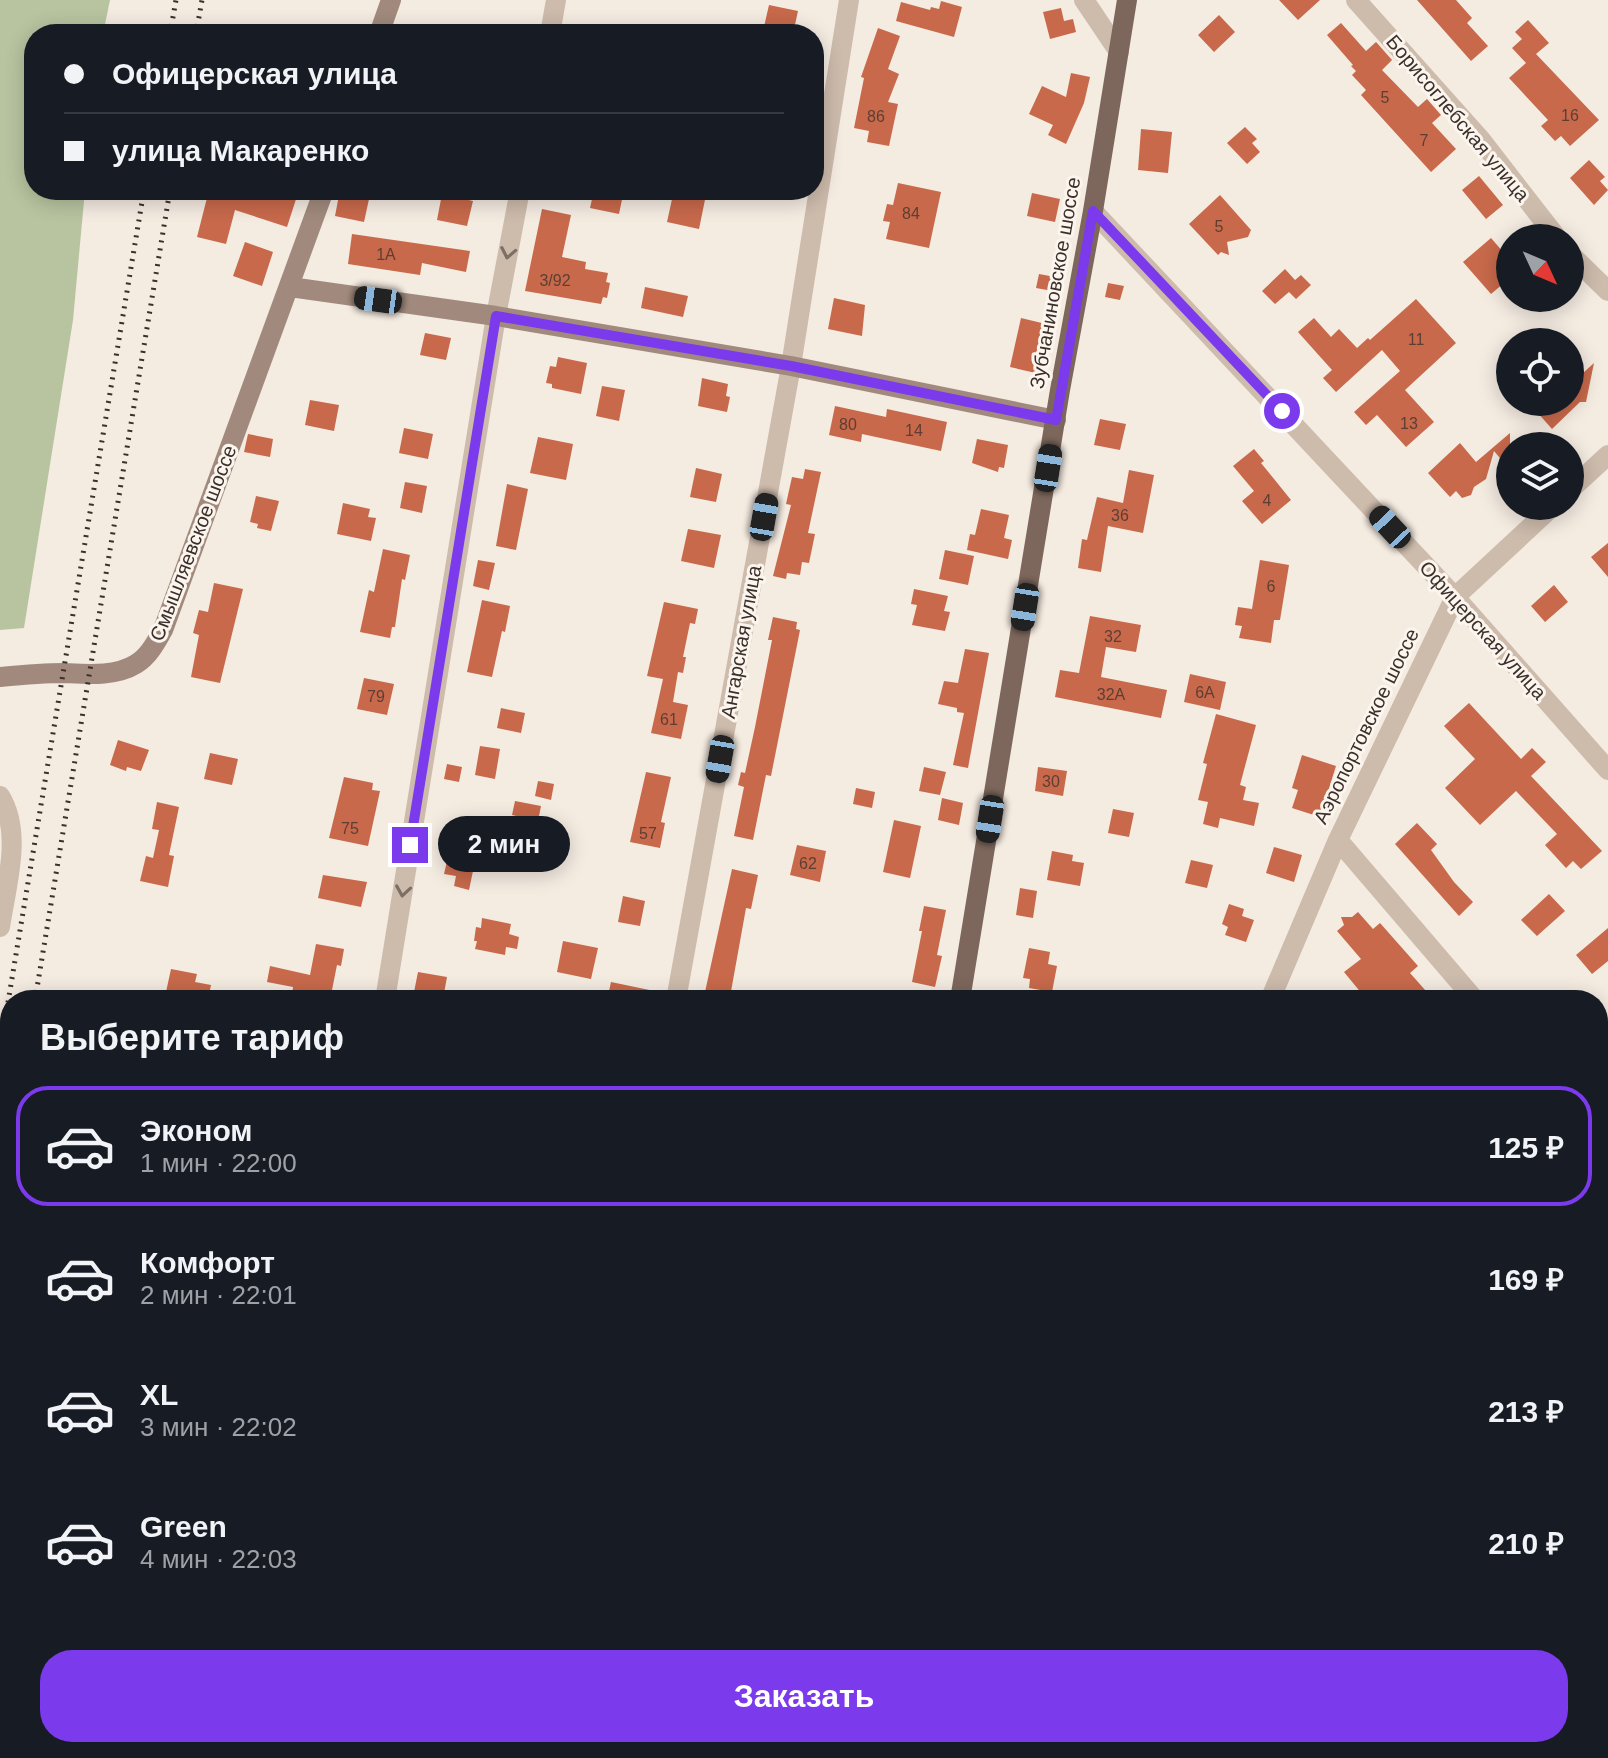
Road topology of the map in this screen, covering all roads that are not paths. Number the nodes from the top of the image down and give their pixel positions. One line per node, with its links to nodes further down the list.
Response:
1 (391, 0): 7 (street)
2 (556, 0): 8 (street)
3 (849, 0): 10 (street, Ангарская улица)
4 (1084, 0): 9 (street)
5 (1127, 0): 9 (main road, Зубчаниновское шоссе)
6 (1356, 0): 15 (street, Борисоглебская улица)
7 (383, 24)
8 (552, 24)
9 (1119, 52): 14 (main road, Зубчаниновское шоссе)
10 (824, 158)
11 (320, 200): 17 (street, Смышляевское шоссе)
12 (518, 200): 19 (street, one-way to 19)
13 (817, 200): 20 (street, Ангарская улица)
14 (1093, 211): 21 (main road, Зубчаниновское шоссе); 25 (street, Офицерская улица)
15 (1546, 224)
16 (1584, 268): 18 (street)
17 (290, 287): 19 (street); 26 (street, Смышляевское шоссе)
18 (1608, 291)
19 (496, 316): 20 (street); 31 (street, one-way to 31)
20 (791, 366): 21 (street); 32 (street, Ангарская улица)
21 (1056, 420): 33 (main road, Зубчаниновское шоссе)
22 (1608, 455): 23 (street)
23 (1584, 477)
24 (1538, 520): 25 (street, Аэропортовское шоссе)
25 (1455, 597): 27 (street, Офицерская улица); 29 (street, Аэропортовское шоссе)
26 (0, 677)
27 (1608, 770)
28 (0, 796): 30 (street)
29 (1338, 840): 34 (street, Аэропортовское шоссе); 35 (street)
30 (0, 927)
31 (387, 990)
32 (678, 990)
33 (962, 990)
34 (1274, 990)
35 (1466, 990)

